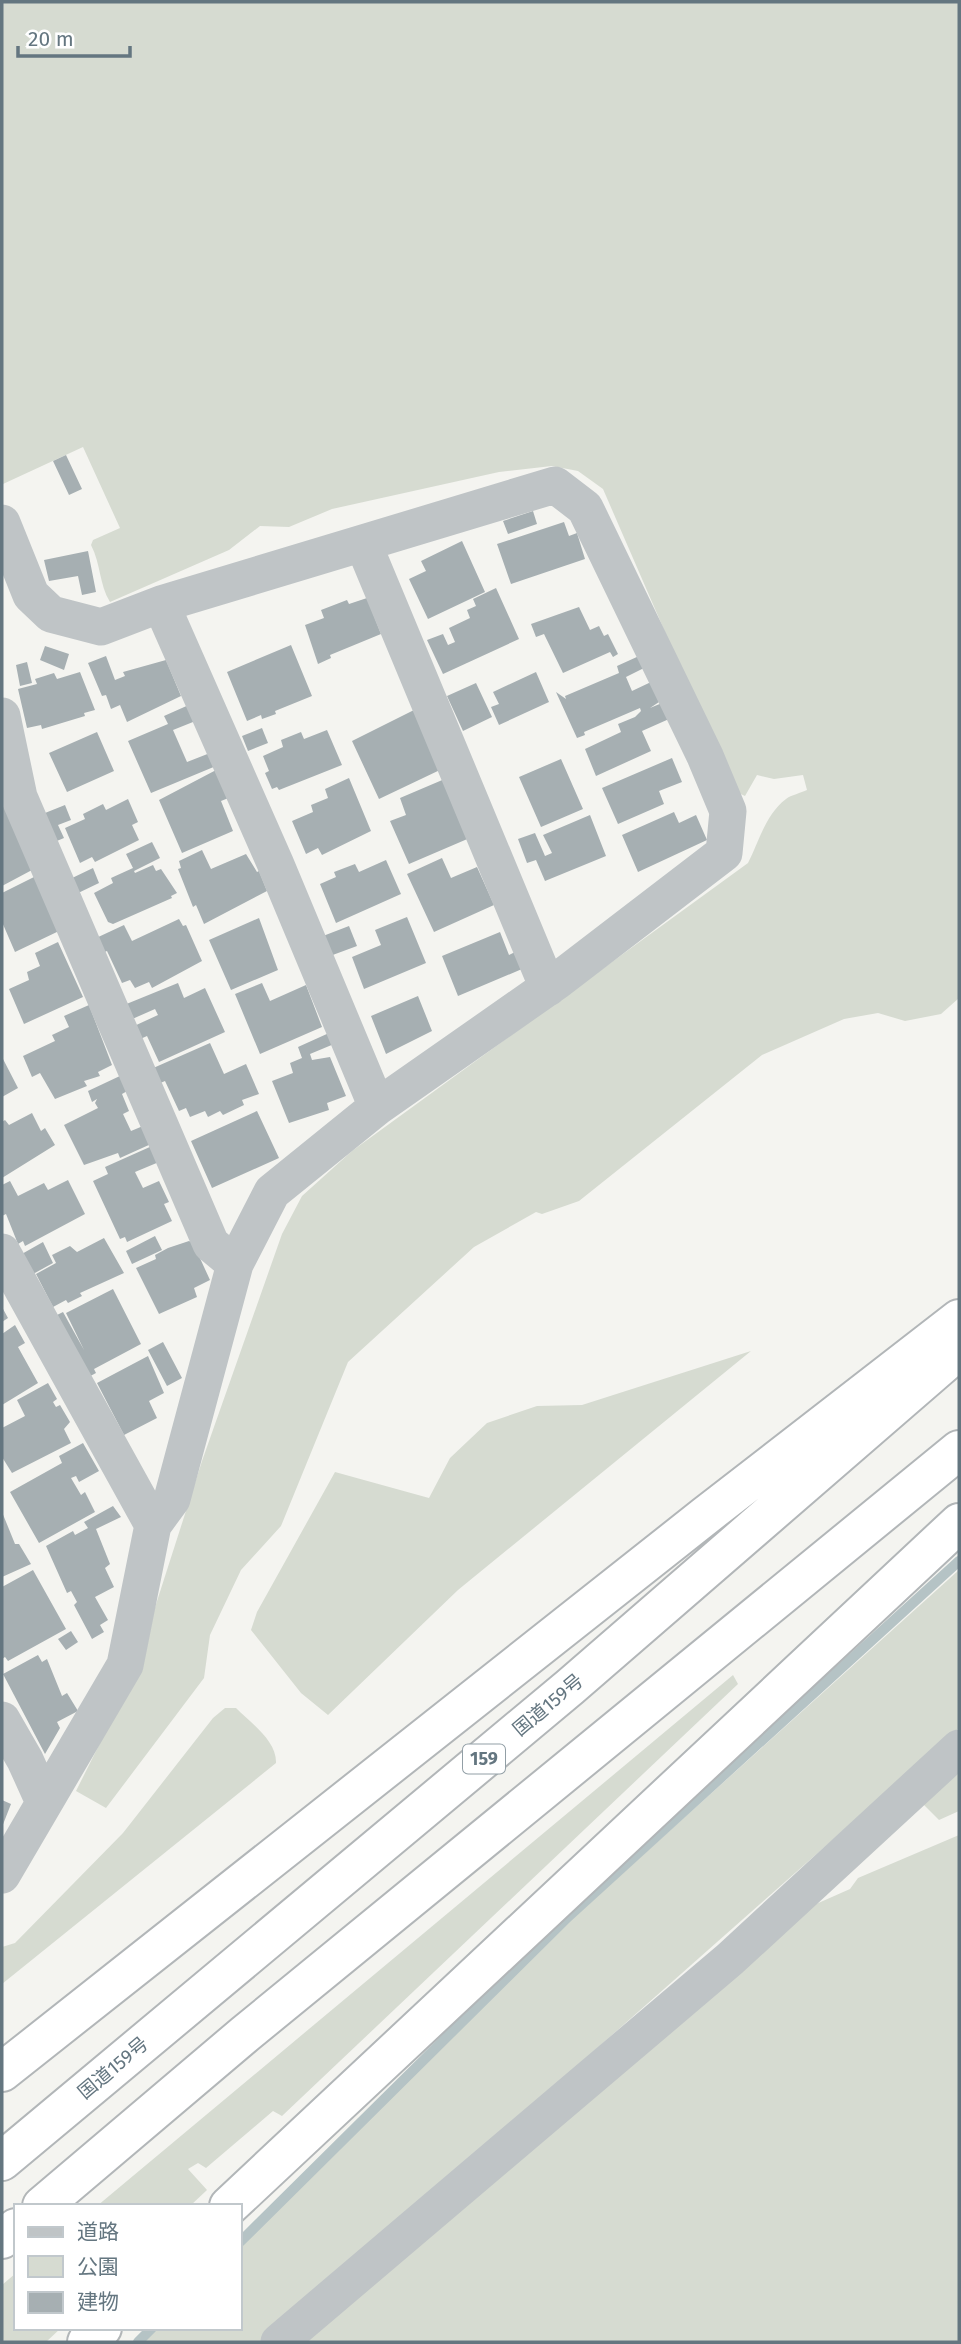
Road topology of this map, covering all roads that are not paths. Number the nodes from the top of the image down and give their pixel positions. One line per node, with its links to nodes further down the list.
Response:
1 (2, 523): 3 (street)
2 (363, 543): 3 (street); 5 (street); 5 (street)
3 (161, 604): 6 (street)
4 (2, 716): 8 (street)
5 (548, 988): 6 (street)
6 (377, 1107): 8 (street)
7 (2, 1252): 13 (street)
8 (234, 1264): 13 (street)
9 (959, 1320): 18 (highway)
10 (959, 1350): 19 (highway, 国道159号 / 159)
11 (959, 1450): 20 (highway)
12 (959, 1523): 21 (highway)
13 (153, 1525): 16 (street)
14 (2, 1720): 16 (street)
15 (959, 1748): 24 (street)
16 (44, 1802): 17 (street)
17 (2, 1875)
18 (2, 2072)
19 (2, 2161)
20 (44, 2204)
21 (231, 2204)
22 (100, 2330): 23 (highway)
23 (87, 2342)
24 (279, 2342)

